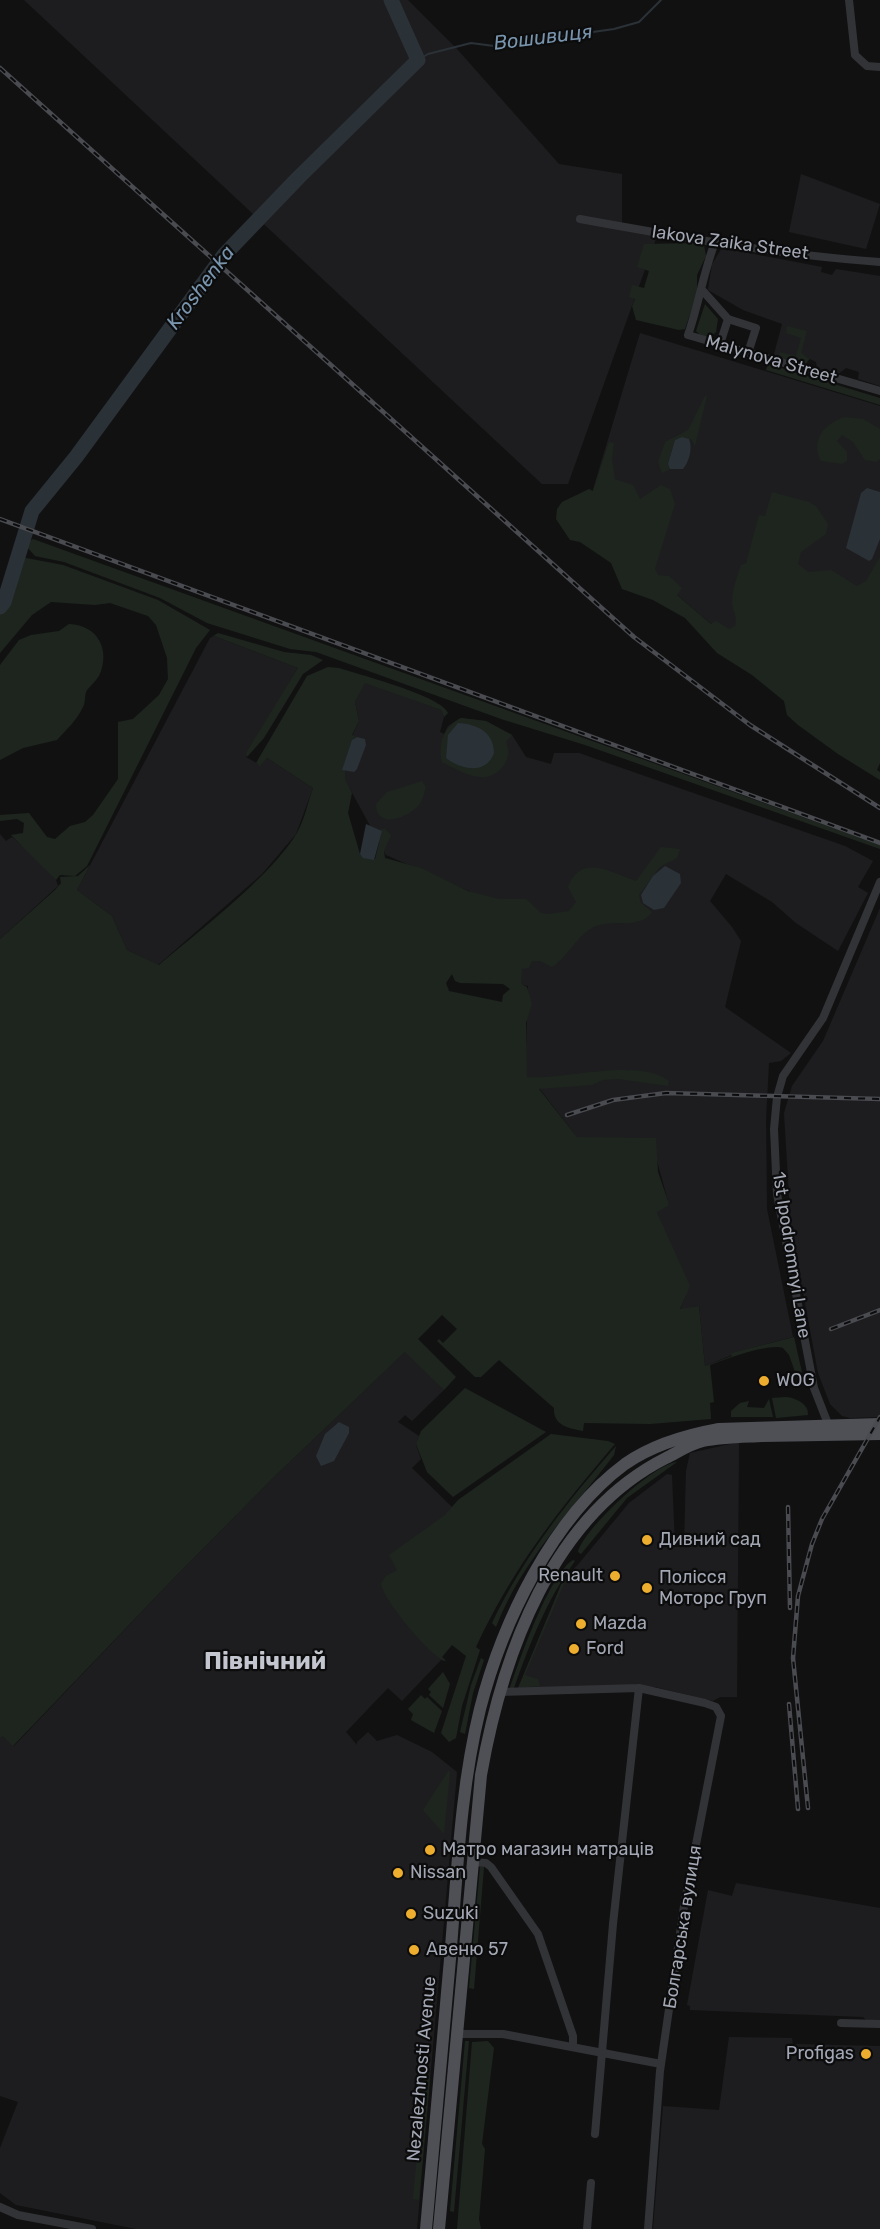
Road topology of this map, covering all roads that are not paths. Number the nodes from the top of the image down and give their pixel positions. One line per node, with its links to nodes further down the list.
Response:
1 (849, 0): 2 (street)
2 (880, 67)
3 (580, 219): 4 (street, Iakova Zaika Street)
4 (715, 242): 5 (street, Iakova Zaika Street); 6 (street, Malynova Street)
5 (880, 262)
6 (703, 291): 7 (street); 8 (street, Malynova Street)
7 (728, 319): 8 (street); 9 (street)
8 (720, 344): 9 (street, Malynova Street)
9 (748, 353): 10 (street, Malynova Street)
10 (880, 392)
11 (880, 882): 13 (street, 1st Ipodromnyi Lane)
12 (880, 1424): 13 (main road, Nezalezhnosti Avenue)
13 (830, 1429): 14 (main road, Nezalezhnosti Avenue); 16 (main road, Nezalezhnosti Avenue); 28 (main road, Nezalezhnosti Avenue)
14 (880, 1434)
15 (639, 1688): 16 (street); 22 (street); 23 (street, Болгарська вулиця)
16 (499, 1692): 17 (main road, Nezalezhnosti Avenue)
17 (472, 1862): 20 (main road, Nezalezhnosti Avenue); 21 (street)
18 (841, 2023): 19 (street)
19 (880, 2024)
20 (456, 2034): 21 (street); 29 (main road, Nezalezhnosti Avenue)
21 (573, 2046): 22 (street)
22 (604, 2052): 23 (street); 24 (street)
23 (661, 2064): 31 (street, Болгарська вулиця)
24 (595, 2134)
25 (591, 2183): 30 (street)
26 (3, 2209): 27 (street)
27 (92, 2229)
28 (426, 2229)
29 (439, 2229)
30 (587, 2229)
31 (648, 2229)

